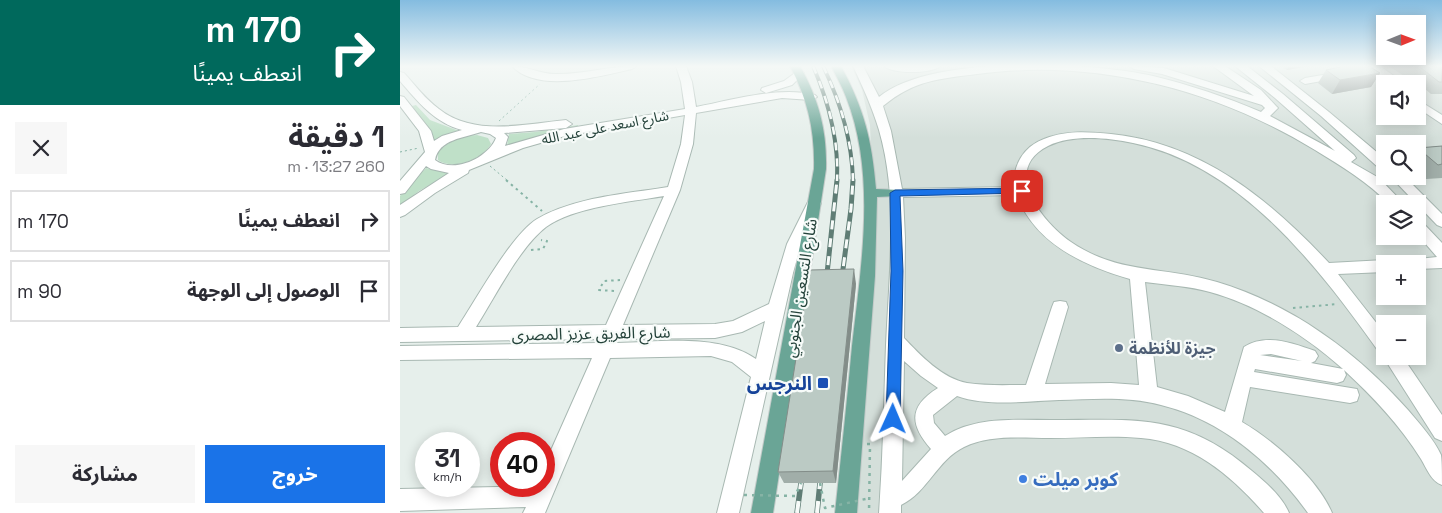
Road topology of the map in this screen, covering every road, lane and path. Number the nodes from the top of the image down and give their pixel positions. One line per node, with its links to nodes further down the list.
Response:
1 (413, 90): 26 (street)
2 (533, 90): 27 (path)
3 (690, 90): 20 (street)
4 (764, 90): 20 (street, شارع اسعد على عبد الله)
5 (808, 90): 15 (main road, شارع التسعين الجنوبي)
6 (849, 90): 37 (main road)
7 (871, 90): 19 (street)
8 (896, 90): 19 (street)
9 (1189, 90): 24 (street)
10 (1223, 90): 16 (street)
11 (1254, 90): 14 (street)
12 (1270, 90): 33 (street)
13 (1295, 90): 30 (street)
14 (1257, 92): 16 (street); 21 (street)
15 (812, 97): 20 (street, شارع اسعد على عبد الله); 40 (main road, شارع التسعين الجنوبي)
16 (1245, 97): 21 (street)
17 (400, 99): 28 (street)
18 (1426, 101): 23 (street)
19 (877, 105): 38 (street)
20 (692, 106): 27 (street, شارع اسعد على عبد الله); 31 (street, شارع اسعد على عبد الله); 35 (street)
21 (1269, 106): 24 (street)
22 (1426, 109): 25 (street)
23 (1442, 113)
24 (1260, 115): 33 (street)
25 (1442, 121)
26 (477, 130): 27 (street, شارع اسعد على عبد الله); 28 (street)
27 (491, 130): 31 (street)
28 (429, 151): 29 (path); 31 (street); 34 (street)
29 (400, 152)
30 (1376, 158)
31 (481, 160): 41 (street); 42 (path)
32 (1405, 185): 43 (street)
33 (1381, 188): 39 (street)
34 (400, 190)
35 (673, 190): 42 (street); 51 (street)
36 (1022, 191): 38 (street); 49 (street); 50 (street)
37 (870, 193): 38 (main road); 87 (main road)
38 (895, 193): 60 (street)
39 (1388, 195)
40 (814, 203): 54 (street); 86 (main road, شارع التسعين الجنوبي)
41 (400, 212)
42 (551, 218): 57 (street)
43 (1442, 222)
44 (1426, 235): 45 (street)
45 (1442, 253)
46 (1442, 262): 47 (street)
47 (1426, 263)
48 (1376, 267): 49 (street)
49 (1327, 270): 52 (street)
50 (1136, 275): 55 (street); 71 (street)
51 (632, 286): 51 (path); 56 (street)
52 (1354, 303): 55 (path); 58 (street)
53 (1060, 307): 70 (street)
54 (776, 308): 56 (street, شارع الفريق عزيز المصرى); 66 (street)
55 (1271, 310): 77 (street)
56 (612, 333): 57 (street, شارع الفريق عزيز المصرى); 61 (street)
57 (463, 334): 59 (street, شارع الفريق عزيز المصرى)
58 (1376, 334)
59 (400, 335)
60 (895, 340): 69 (street); 84 (street)
61 (604, 351): 62 (street, شارع الفريق عزيز المصرى); 66 (street, شارع الفريق عزيز المصرى); 83 (street)
62 (403, 354)
63 (1309, 356): 64 (street)
64 (1248, 360): 67 (street); 68 (street)
65 (1398, 365): 74 (street)
66 (760, 374): 85 (street)
67 (1338, 375)
68 (1244, 378): 72 (street); 73 (street)
69 (954, 388): 70 (street); 76 (street)
70 (1033, 392): 71 (street)
71 (1149, 394): 73 (street)
72 (1350, 395)
73 (1231, 426): 90 (street)
74 (1442, 432)
75 (870, 444): 81 (path)
76 (944, 449): 84 (street); 89 (street)
77 (1442, 475)
78 (801, 483): 80 (path, bridge)
79 (820, 483): 81 (path, bridge)
80 (744, 495)
81 (870, 498): 88 (path)
82 (400, 500): 83 (street)
83 (537, 505)
84 (891, 506)
85 (728, 513)
86 (762, 513)
87 (846, 513)
88 (870, 513)
89 (1278, 513)
90 (1321, 513)

